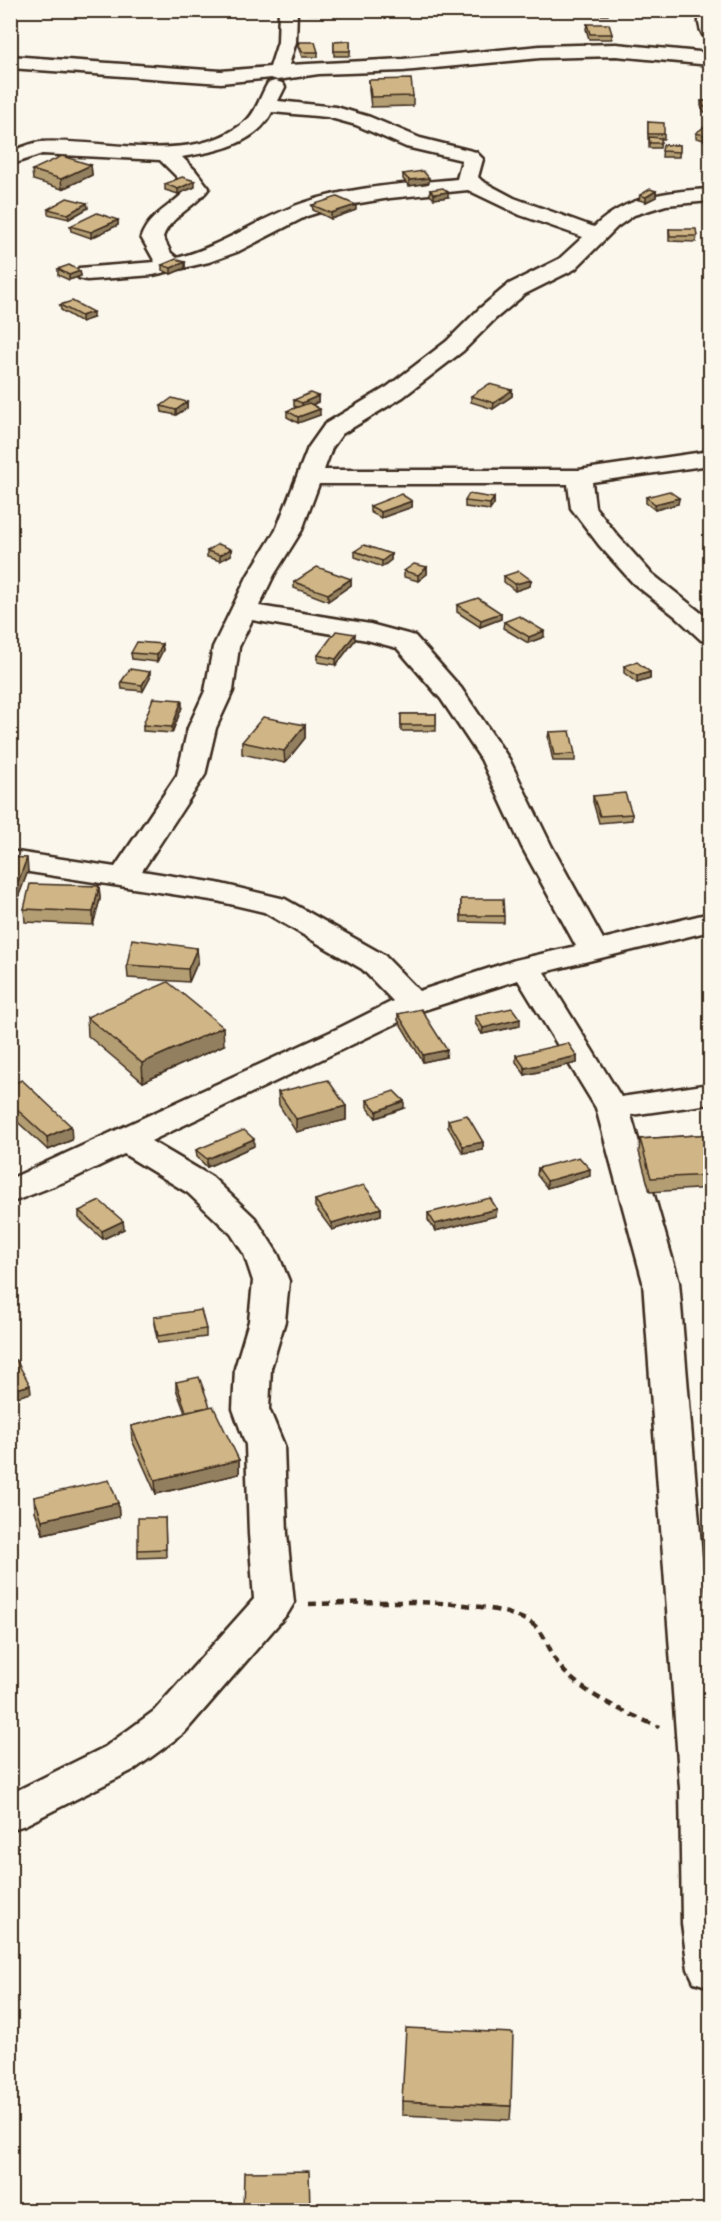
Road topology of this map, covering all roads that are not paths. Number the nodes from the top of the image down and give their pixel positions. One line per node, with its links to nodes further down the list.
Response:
1 (288, 10): 6 (street)
2 (710, 10): 3 (street)
3 (711, 31)
4 (711, 59): 6 (street)
5 (10, 62): 6 (street)
6 (281, 73): 7 (street)
7 (266, 106): 8 (street); 10 (street)
8 (166, 154): 9 (street); 13 (street)
9 (10, 159)
10 (470, 184): 12 (street); 13 (street)
11 (711, 195): 12 (street)
12 (599, 235): 16 (street)
13 (173, 265): 14 (street)
14 (87, 273)
15 (711, 458): 17 (street)
16 (309, 477): 17 (street); 18 (street)
17 (579, 477): 19 (street)
18 (243, 611): 21 (street); 23 (street)
19 (711, 634)
20 (10, 860): 21 (street)
21 (123, 877): 25 (street)
22 (711, 922): 23 (street)
23 (594, 951): 24 (street)
24 (526, 967): 25 (street); 27 (street)
25 (413, 1003): 28 (street)
26 (711, 1094): 27 (street)
27 (612, 1108): 30 (street)
28 (126, 1140): 29 (street); 31 (street)
29 (10, 1192)
30 (702, 1732): 32 (street)
31 (10, 1813)
32 (711, 1969)

